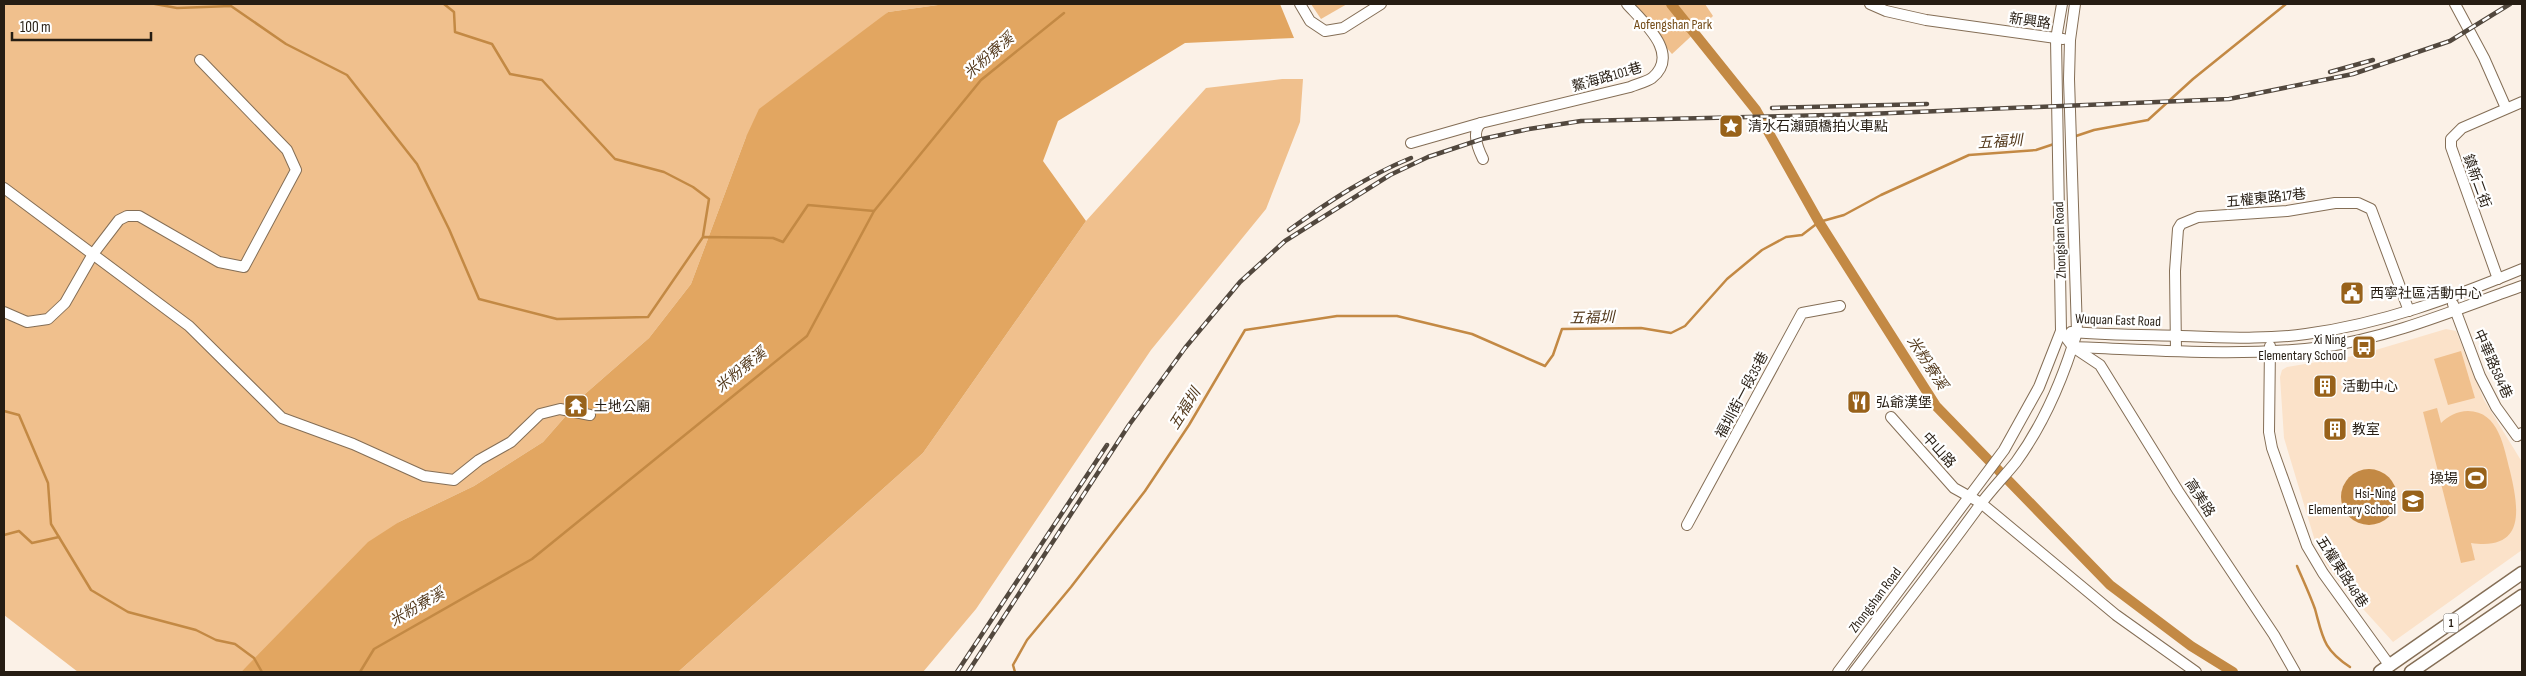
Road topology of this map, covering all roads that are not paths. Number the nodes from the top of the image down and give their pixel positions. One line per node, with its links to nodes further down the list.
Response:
1 (1300, 4): 2 (street)
2 (1381, 4)
3 (1627, 4): 13 (street, 鰲海路101巷)
4 (1870, 4): 8 (street, 新興路)
5 (2062, 4): 8 (street, Zhongshan Road)
6 (2075, 4): 9 (street, Zhongshan Road)
7 (2455, 4): 12 (street)
8 (2056, 39): 9 (street, 新興路); 26 (street, Zhongshan Road)
9 (2070, 40): 27 (street, Zhongshan Road)
10 (200, 60): 17 (street)
11 (2522, 102): 12 (street, 鎮新二街)
12 (2506, 108): 19 (street, 鎮新二街)
13 (1481, 123): 14 (street, 鰲海路101巷); 15 (street)
14 (1411, 143)
15 (1483, 158)
16 (4, 188): 17 (street)
17 (93, 254): 24 (street); 33 (street)
18 (2522, 269): 19 (street, Wuquan East Road)
19 (2498, 279): 21 (street, Wuquan East Road)
20 (2522, 286): 23 (street, Wuquan East Road)
21 (2451, 299): 23 (street, 中華路584巷); 25 (street, Wuquan East Road)
22 (1840, 306): 38 (street, 福圳街一段35巷)
23 (2456, 310): 32 (street, Wuquan East Road); 35 (street, 中華路584巷)
24 (4, 312)
25 (2409, 312): 28 (street, 五權東路17巷); 29 (street, Wuquan East Road)
26 (2062, 331): 27 (street, Wuquan East Road); 30 (street, Wuquan East Road); 36 (street, Zhongshan Road)
27 (2077, 332): 28 (street, Wuquan East Road); 30 (street, Zhongshan Road)
28 (2176, 336): 29 (street, Wuquan East Road); 31 (street, 五權東路17巷)
29 (2270, 337): 32 (street, 五權東路48巷)
30 (2073, 347): 31 (street, Wuquan East Road); 37 (street, Zhongshan Road); 47 (street, 高美路)
31 (2176, 351): 32 (street, Wuquan East Road)
32 (2270, 352): 43 (street, 五權東路48巷)
33 (590, 415)
34 (1892, 417): 36 (street, 中山路)
35 (2520, 435)
36 (1970, 496): 37 (street, 中山路); 41 (street, Zhongshan Road)
37 (1981, 503): 42 (street, Zhongshan Road); 46 (street, 中山路)
38 (1687, 524)
39 (2522, 573): 43 (main road, 1)
40 (2522, 596): 48 (main road, 1)
41 (1859, 645): 42 (street); 44 (street, Zhongshan Road)
42 (1869, 652): 45 (street, Zhongshan Road)
43 (2385, 669)
44 (1838, 672)
45 (1854, 672)
46 (2196, 672)
47 (2296, 672)
48 (2411, 672)

